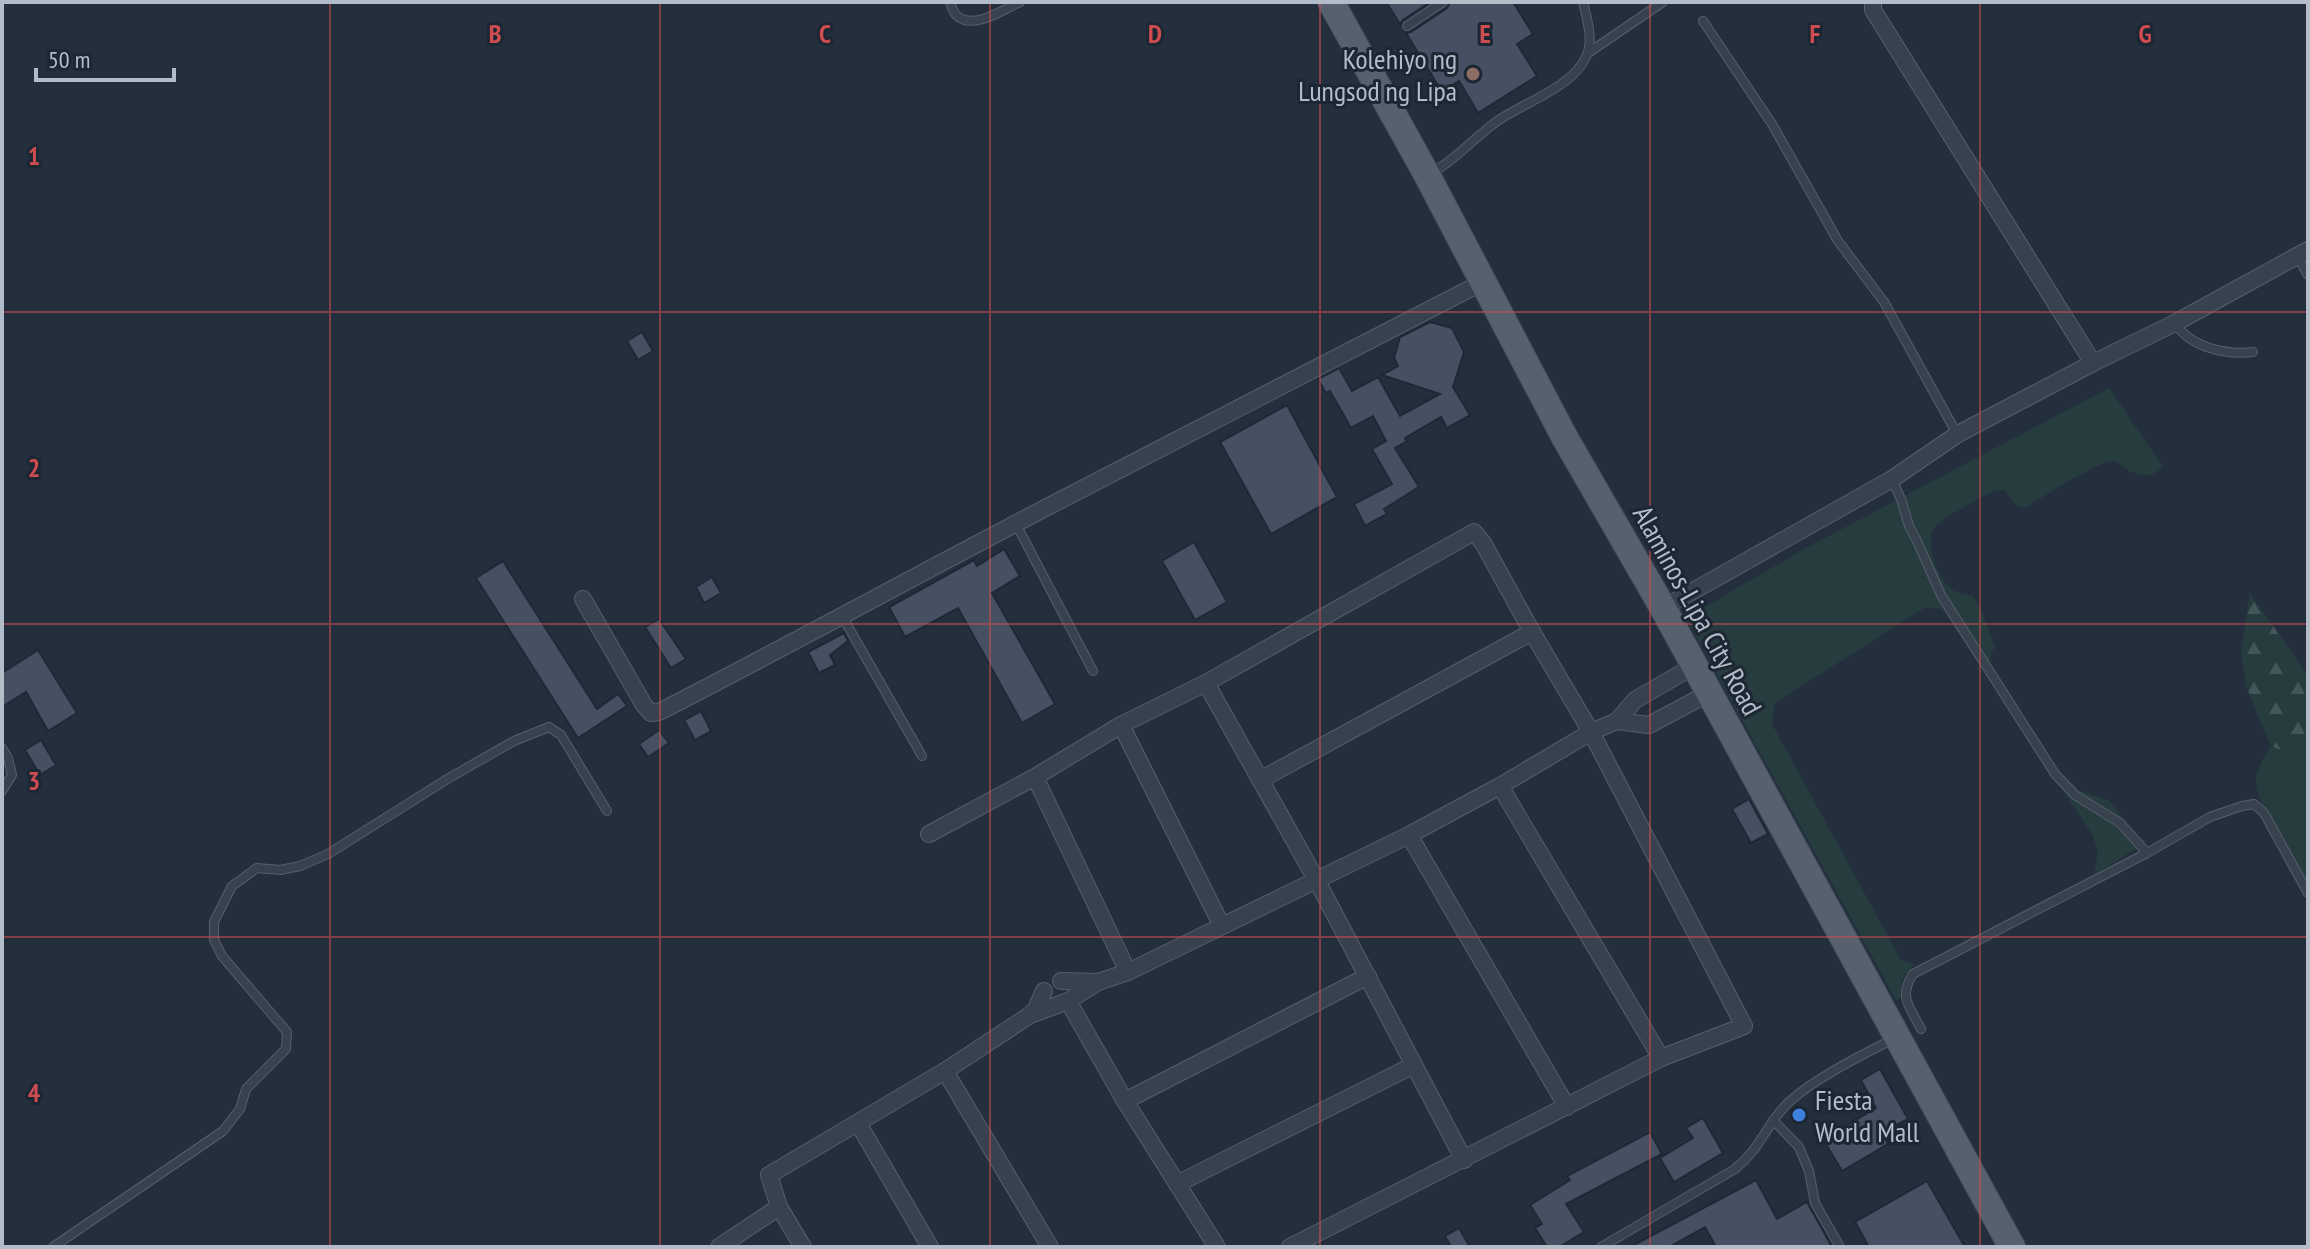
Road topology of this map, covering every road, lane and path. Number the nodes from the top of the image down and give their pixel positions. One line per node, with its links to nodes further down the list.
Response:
1 (950, 2): 2 (lane)
2 (1020, 2)
3 (1331, 2): 11 (main road, Alaminos-Lipa City Road)
4 (1443, 2): 9 (lane)
5 (1583, 2): 10 (lane)
6 (1663, 2): 10 (lane)
7 (1873, 2): 17 (street)
8 (1703, 21): 18 (lane)
9 (1407, 26)
10 (1588, 53): 11 (lane)
11 (1427, 175): 14 (main road, Alaminos-Lipa City Road)
12 (2302, 253): 13 (lane); 15 (street)
13 (2308, 275)
14 (1483, 282): 20 (street); 22 (main road, Alaminos-Lipa City Road)
15 (2175, 323): 16 (lane); 17 (street)
16 (2253, 352)
17 (2093, 363): 18 (street)
18 (1958, 434): 19 (street)
19 (1892, 479): 22 (street); 41 (lane)
20 (1015, 524): 23 (street); 26 (lane)
21 (583, 599): 23 (street)
22 (1663, 608): 25 (main road, Alaminos-Lipa City Road)
23 (841, 616): 33 (lane)
24 (1532, 632): 27 (street); 31 (street); 35 (street)
25 (1694, 666): 28 (main road, Alaminos-Lipa City Road); 29 (street)
26 (1093, 671)
27 (1206, 683): 30 (street); 35 (street)
28 (1709, 693): 29 (street); 52 (main road, Alaminos-Lipa City Road)
29 (1617, 721): 31 (street)
30 (1121, 725): 34 (street); 44 (street)
31 (1591, 732): 36 (street); 53 (street)
32 (2, 748): 37 (lane)
33 (922, 756)
34 (1035, 777): 39 (street); 45 (street)
35 (1260, 780): 42 (street)
36 (1500, 786): 40 (street); 53 (street)
37 (2, 791)
38 (607, 811): 63 (lane)
39 (929, 834)
40 (1409, 835): 42 (street); 57 (street)
41 (2147, 853): 43 (lane); 52 (lane)
42 (1317, 881): 44 (street); 46 (street)
43 (2308, 893)
44 (1222, 926): 45 (street)
45 (1128, 972): 48 (street)
46 (1368, 976): 54 (street); 56 (street)
47 (1061, 981): 48 (street)
48 (1098, 982): 50 (street)
49 (1044, 991): 51 (street)
50 (1068, 1001): 51 (street); 56 (street)
51 (1030, 1015): 55 (street)
52 (1909, 1033): 58 (lane); 72 (main road, Alaminos-Lipa City Road)
53 (1661, 1058): 57 (street)
54 (1414, 1065): 60 (street); 61 (street)
55 (945, 1071): 59 (street); 67 (street)
56 (1125, 1101): 61 (street)
57 (1567, 1107): 60 (street)
58 (1773, 1120): 70 (lane); 71 (lane)
59 (858, 1123): 62 (street); 66 (street)
60 (1464, 1160): 69 (street)
61 (1177, 1184): 68 (street)
62 (779, 1207): 64 (street); 65 (street)
63 (53, 1247)
64 (719, 1247)
65 (803, 1247)
66 (930, 1247)
67 (1050, 1247)
68 (1217, 1247)
69 (1290, 1247)
70 (1601, 1247)
71 (1840, 1247)
72 (2012, 1247)

